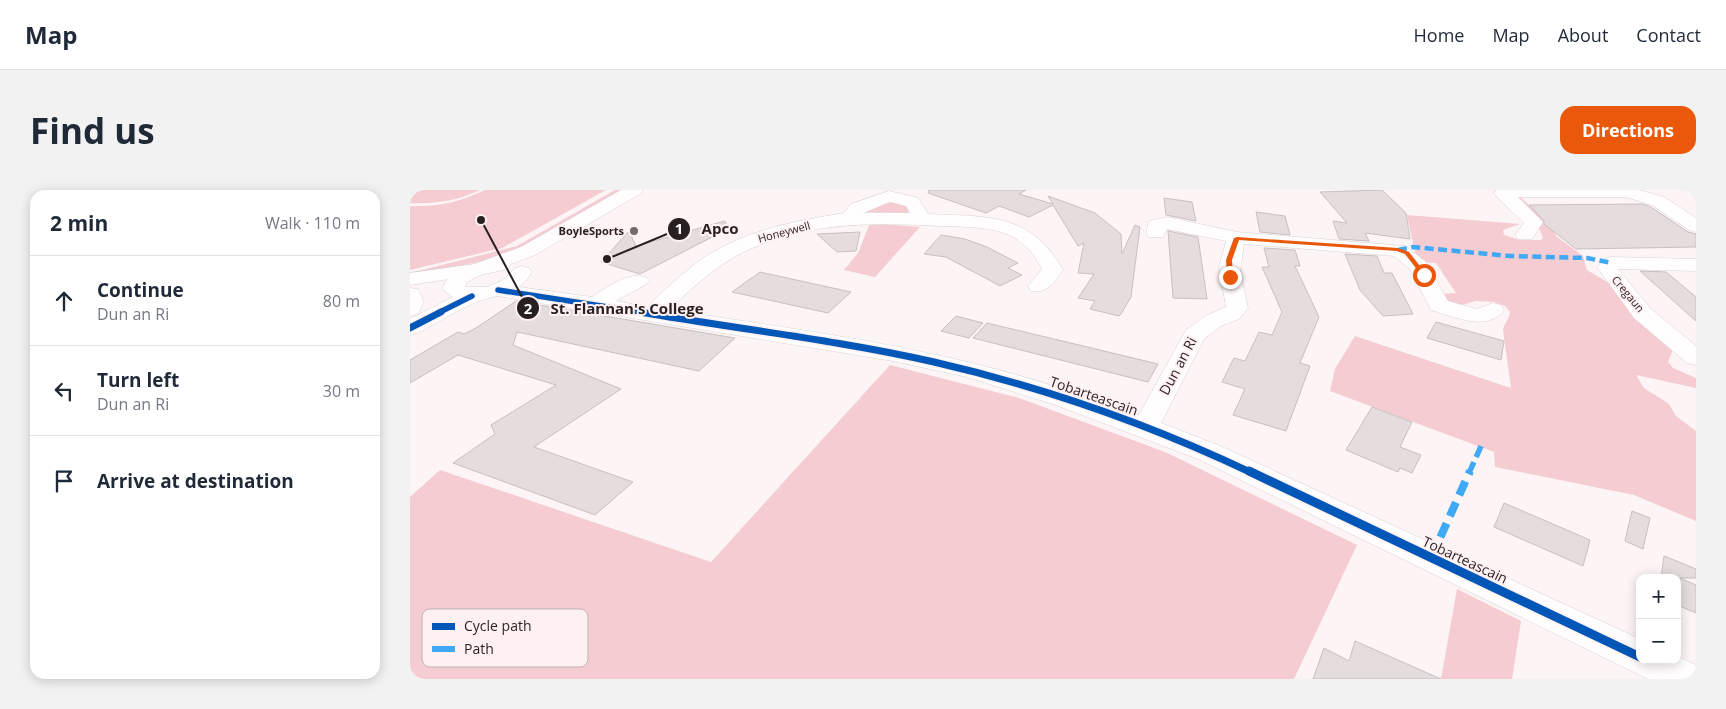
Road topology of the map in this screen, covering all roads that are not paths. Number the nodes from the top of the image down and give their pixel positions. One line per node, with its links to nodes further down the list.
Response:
1 (634, 190): 8 (street)
2 (646, 190): 9 (street)
3 (1696, 226): 5 (street)
4 (1156, 233): 6 (street)
5 (1525, 235)
6 (1237, 238): 19 (street); 24 (street, Dun an Ri)
7 (1696, 265): 23 (street, Cregaun)
8 (479, 269): 9 (street, Tobarteascain); 10 (street); 14 (street)
9 (521, 274): 15 (street); 17 (street, Tobarteascain)
10 (410, 279)
11 (639, 281): 17 (street)
12 (410, 285): 14 (street)
13 (1039, 286): 20 (street, Honeywell)
14 (459, 290): 15 (street); 21 (street); 22 (street)
15 (498, 290): 17 (street, Tobarteascain)
16 (410, 294): 18 (street)
17 (595, 303): 20 (street, Tobarteascain)
18 (410, 309)
19 (1493, 310)
20 (652, 314): 24 (street, Tobarteascain)
21 (410, 319)
22 (410, 328)
23 (1696, 358)
24 (1146, 427): 25 (street, Tobarteascain)
25 (1636, 655)
26 (1655, 664): 27 (street)
27 (1687, 679)

